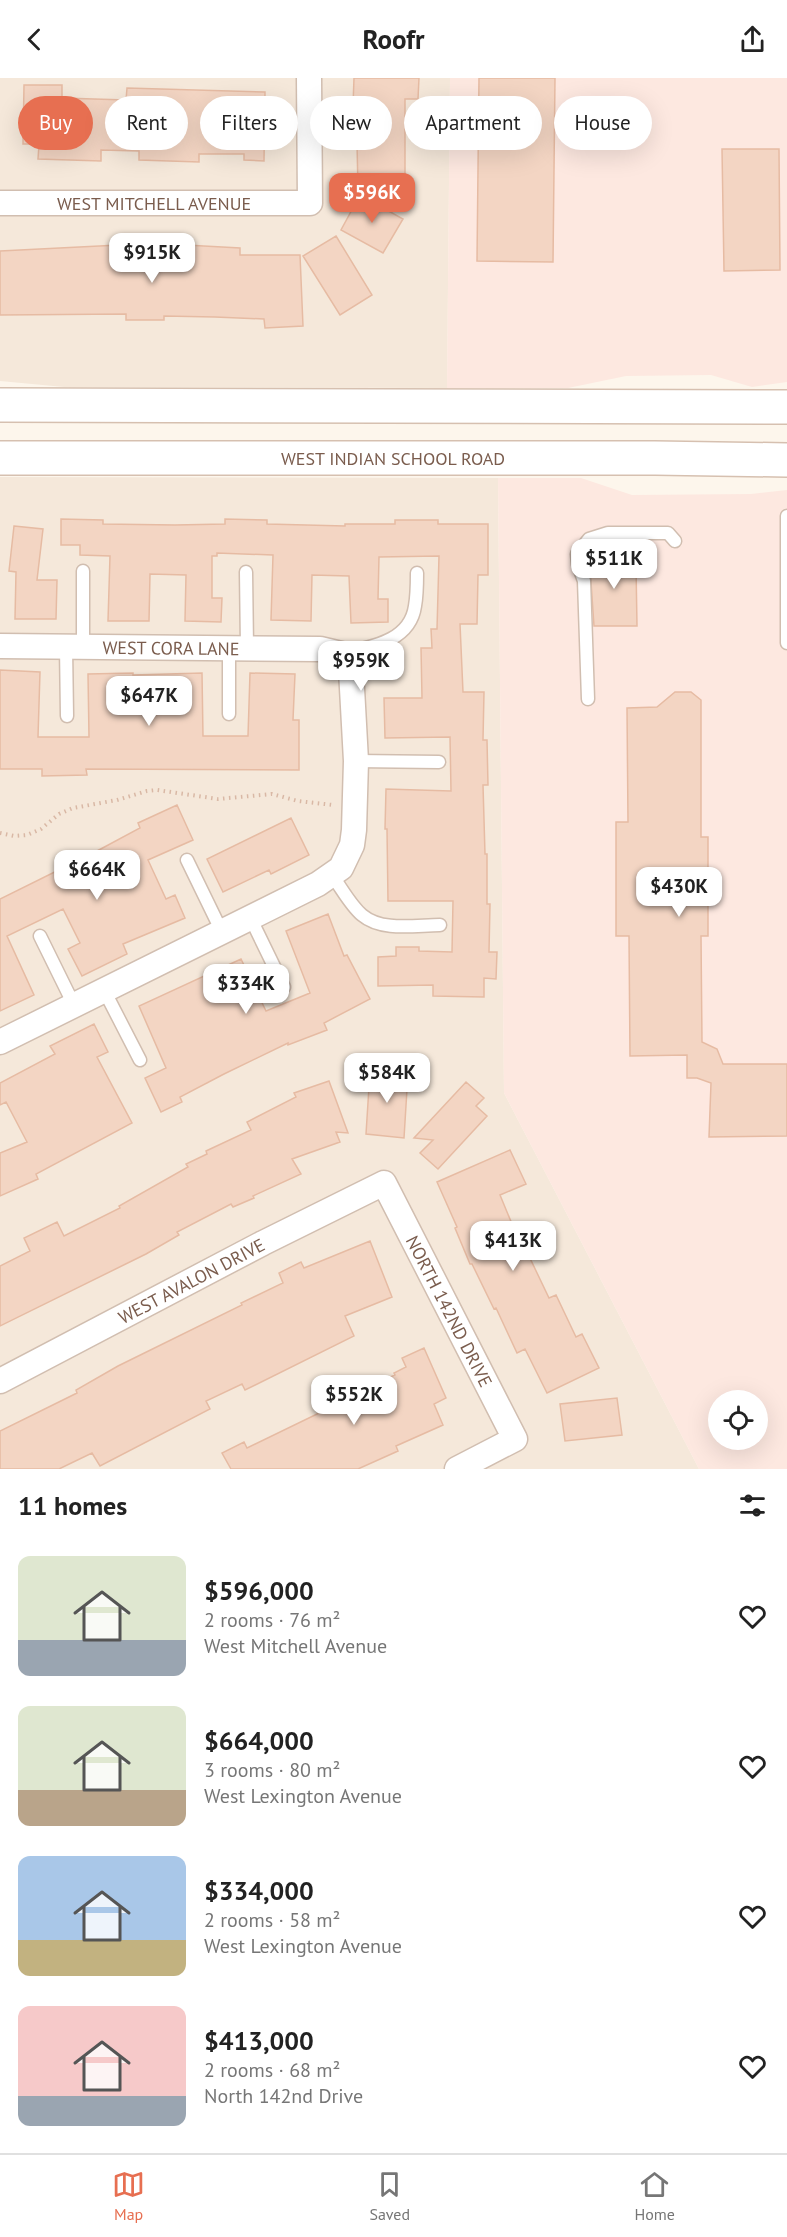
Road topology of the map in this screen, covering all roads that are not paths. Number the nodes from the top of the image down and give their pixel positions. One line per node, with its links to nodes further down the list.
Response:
1 (309, 78): 2 (street, WEST MITCHELL AVENUE)
2 (0, 203)
3 (0, 405): 4 (main road)
4 (787, 407)
5 (0, 458): 6 (main road, WEST INDIAN SCHOOL ROAD)
6 (787, 460)
7 (787, 516): 12 (lane)
8 (675, 542): 17 (lane)
9 (83, 571): 14 (lane)
10 (246, 572): 15 (lane)
11 (417, 573): 16 (lane)
12 (787, 643)
13 (0, 646): 14 (street, WEST CORA LANE)
14 (74, 647): 15 (street, WEST CORA LANE); 19 (lane)
15 (238, 648): 16 (street, WEST CORA LANE); 18 (lane)
16 (341, 654): 20 (street)
17 (588, 699)
18 (229, 714)
19 (67, 716)
20 (356, 761): 21 (lane); 23 (street)
21 (440, 762)
22 (187, 860): 26 (lane)
23 (331, 874): 24 (street); 25 (lane)
24 (250, 917): 26 (street); 28 (lane)
25 (440, 925)
26 (222, 932): 29 (street)
27 (40, 936): 30 (lane)
28 (284, 987)
29 (104, 990): 30 (street); 32 (lane)
30 (74, 1005): 31 (street)
31 (0, 1042)
32 (140, 1060)
33 (384, 1183): 34 (street, WEST AVALON DRIVE); 35 (street, NORTH 142ND DRIVE)
34 (0, 1381)
35 (457, 1469)

